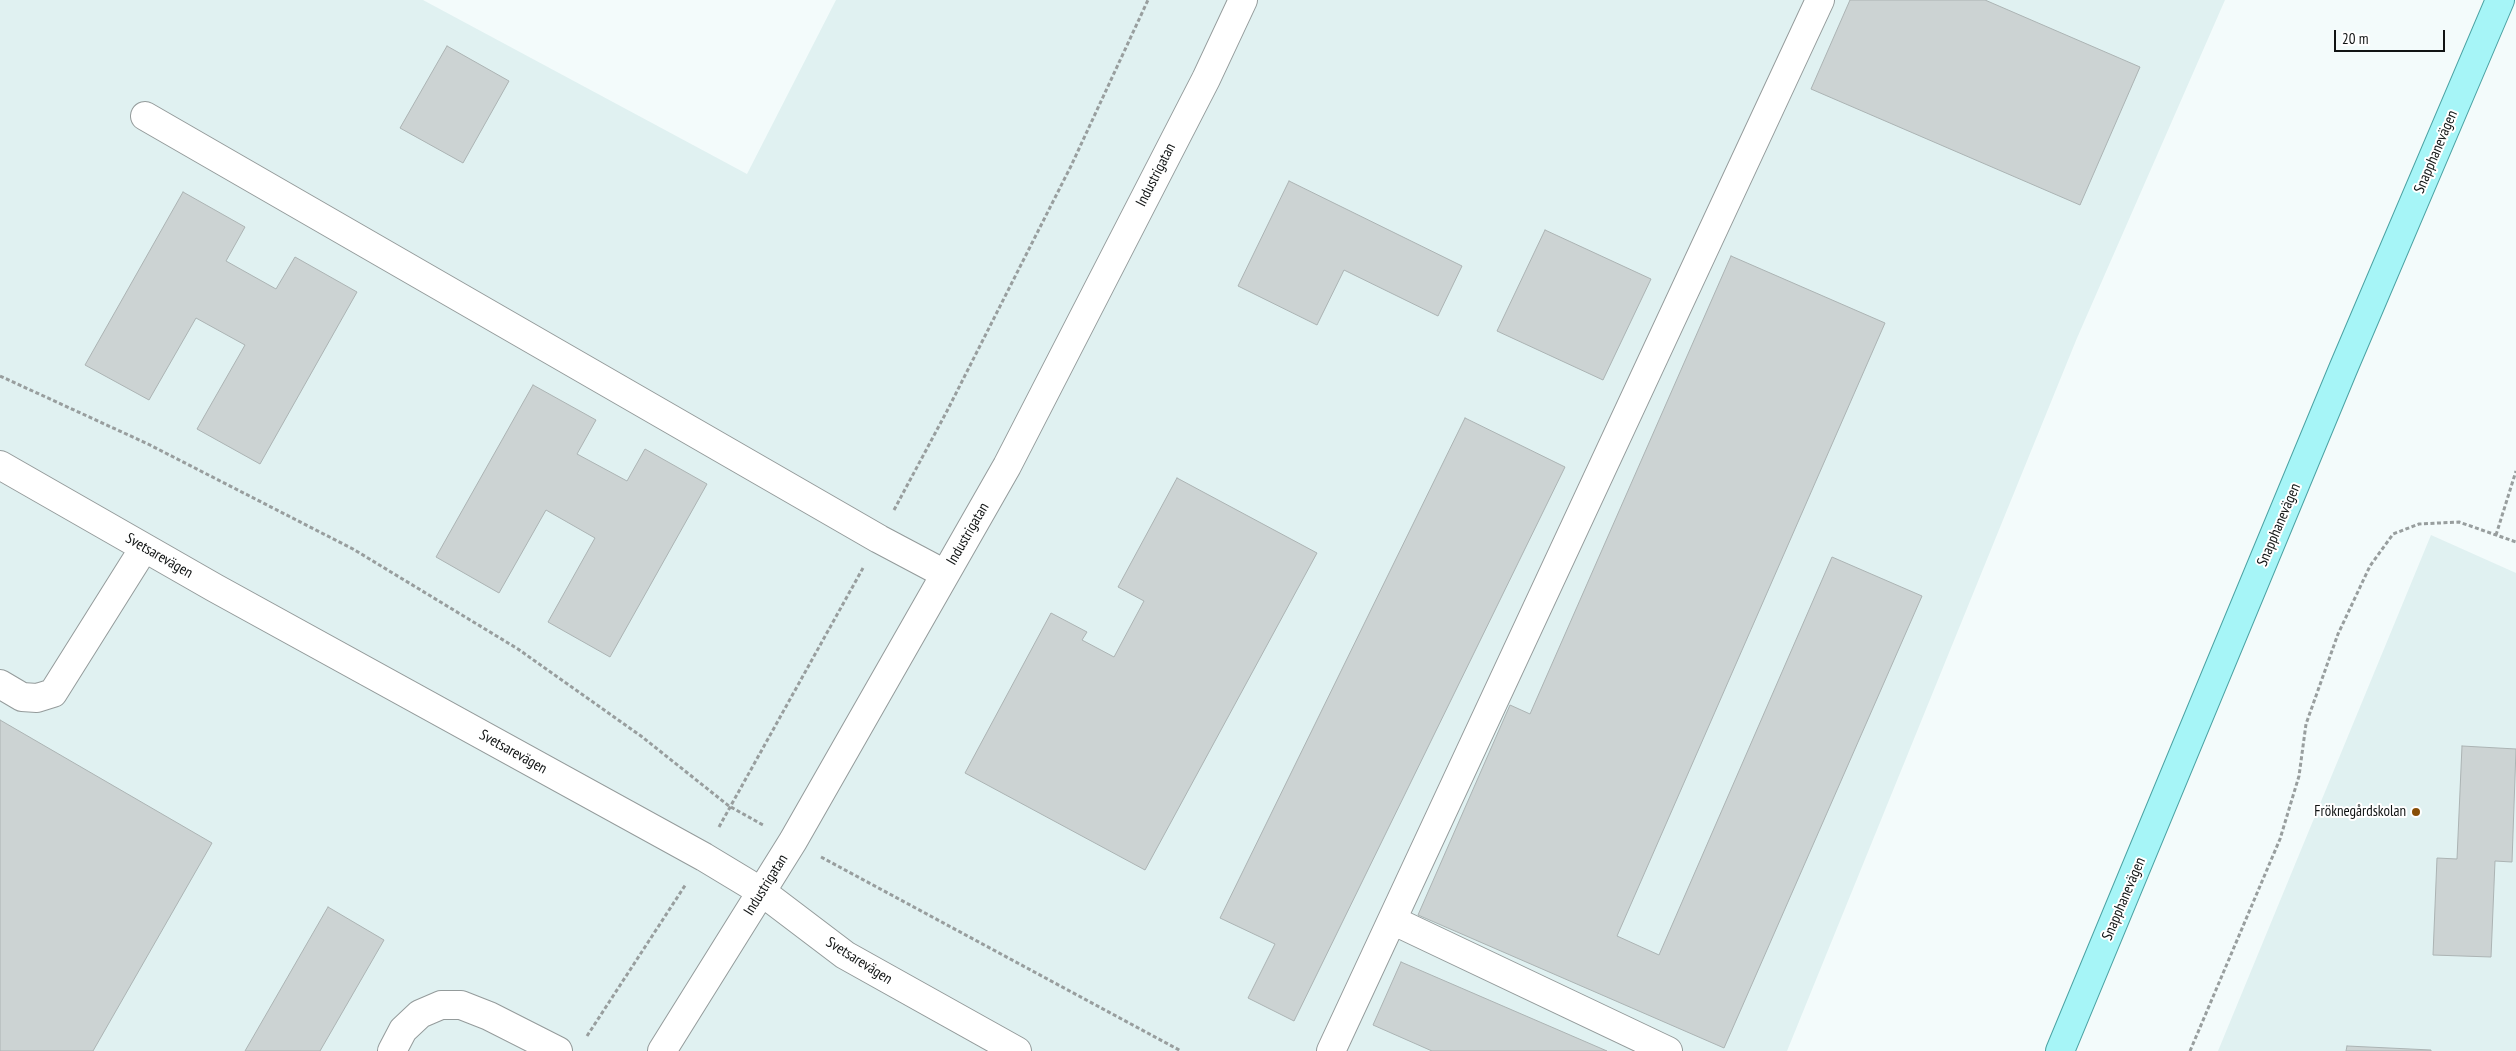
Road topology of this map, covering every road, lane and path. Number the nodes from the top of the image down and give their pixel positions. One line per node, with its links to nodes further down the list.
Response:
1 (1243, 0): 11 (street, Industrigatan)
2 (1820, 0): 15 (street)
3 (2500, 0): 23 (main road, Snapphanevägen)
4 (145, 116): 11 (street)
5 (0, 376): 13 (path)
6 (0, 466): 10 (street, Svetsarevägen)
7 (2516, 470): 8 (path)
8 (2496, 535): 9 (path); 24 (path)
9 (2516, 542)
10 (144, 548): 12 (street); 14 (street, Svetsarevägen)
11 (946, 574): 13 (street, Industrigatan)
12 (0, 684)
13 (793, 841): 14 (street, Industrigatan); 20 (path)
14 (762, 892): 18 (street, Industrigatan); 19 (street, Svetsarevägen)
15 (1392, 920): 21 (street); 22 (street)
16 (392, 1051): 17 (street)
17 (558, 1051)
18 (662, 1051)
19 (1017, 1051)
20 (1181, 1051)
21 (1331, 1051)
22 (1668, 1051)
23 (2060, 1051)
24 (2190, 1051)

